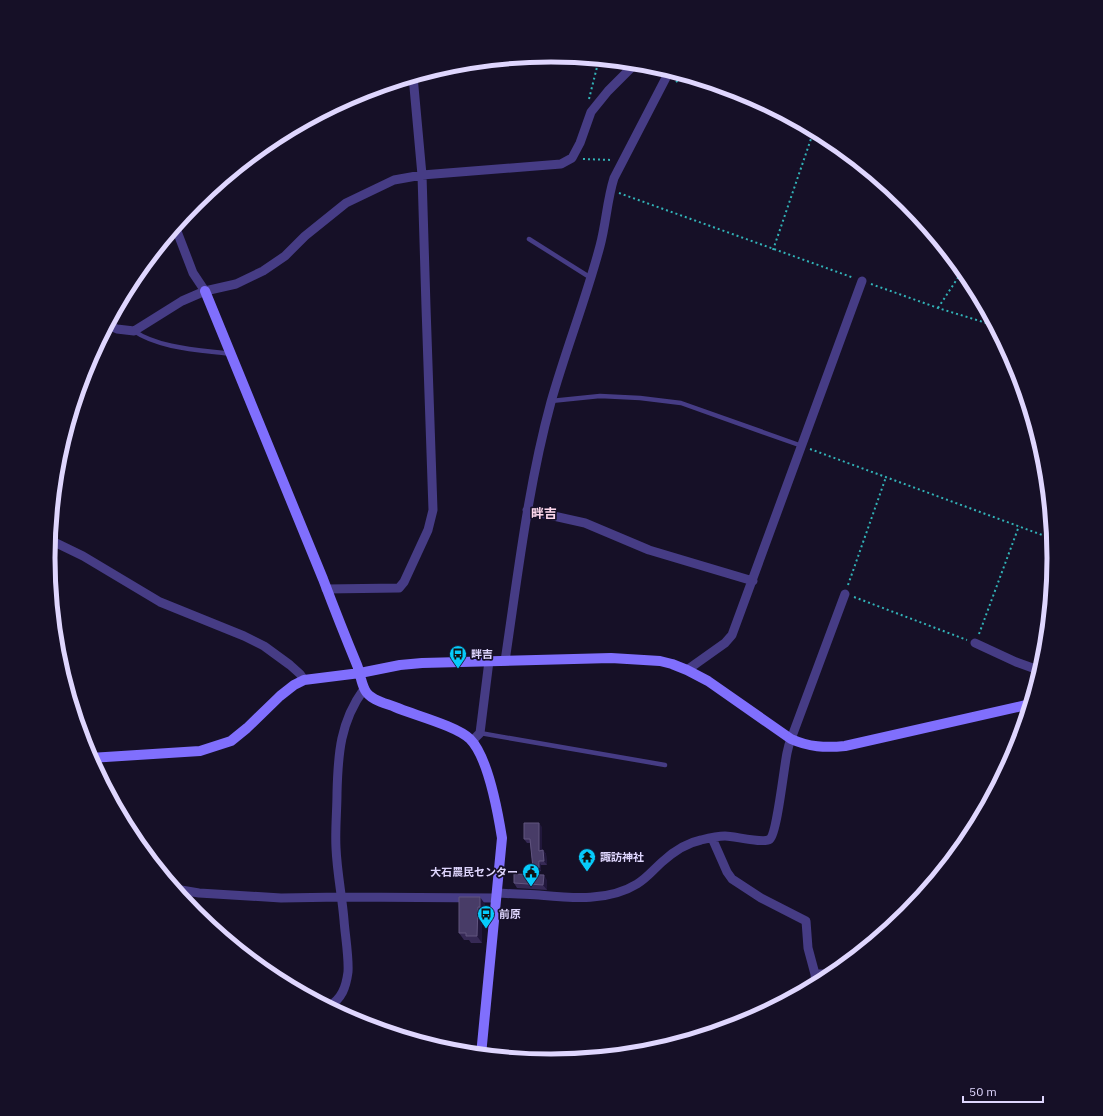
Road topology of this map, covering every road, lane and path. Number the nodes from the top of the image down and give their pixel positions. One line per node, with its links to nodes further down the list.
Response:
1 (598, 64): 5 (path)
2 (631, 68): 5 (street)
3 (667, 75): 8 (street)
4 (413, 81): 9 (street)
5 (591, 112): 7 (street)
6 (812, 136): 13 (path)
7 (572, 158): 8 (path); 9 (street)
8 (624, 160): 10 (street)
9 (422, 175): 17 (street); 31 (street)
10 (610, 189): 13 (path); 15 (street)
11 (177, 232): 17 (street)
12 (529, 239): 15 (lane)
13 (773, 250): 16 (path)
14 (959, 276): 18 (path)
15 (591, 278): 23 (street)
16 (862, 281): 18 (path); 24 (street)
17 (205, 291): 21 (street); 22 (street)
18 (938, 308): 19 (path)
19 (989, 324)
20 (112, 327): 21 (street)
21 (134, 331): 22 (lane)
22 (231, 355): 31 (street)
23 (551, 401): 24 (lane); 26 (street)
24 (802, 446): 25 (path); 30 (street)
25 (886, 478): 27 (path); 32 (path)
26 (527, 510): 30 (street); 34 (street)
27 (1019, 526): 28 (path); 33 (path)
28 (1047, 537)
29 (55, 543): 39 (street)
30 (753, 581): 37 (street)
31 (326, 589): 38 (street)
32 (845, 594): 33 (path); 43 (street)
33 (975, 643): 36 (street)
34 (506, 660): 35 (street); 37 (street)
35 (489, 661): 38 (street); 42 (street)
36 (1035, 668)
37 (687, 670): 43 (street)
38 (360, 673): 39 (street); 40 (street)
39 (304, 680): 45 (street)
40 (364, 689): 44 (street); 50 (street)
41 (1026, 705): 43 (street)
42 (480, 733): 44 (street); 46 (lane)
43 (791, 739): 47 (street)
44 (472, 741): 49 (street)
45 (97, 758)
46 (666, 765)
47 (712, 838): 49 (street); 51 (street)
48 (183, 890): 50 (street)
49 (497, 896): 50 (street); 55 (street)
50 (342, 897): 54 (street)
51 (815, 974): 52 (street); 53 (street)
52 (822, 974)
53 (815, 978)
54 (333, 1004)
55 (481, 1049)

